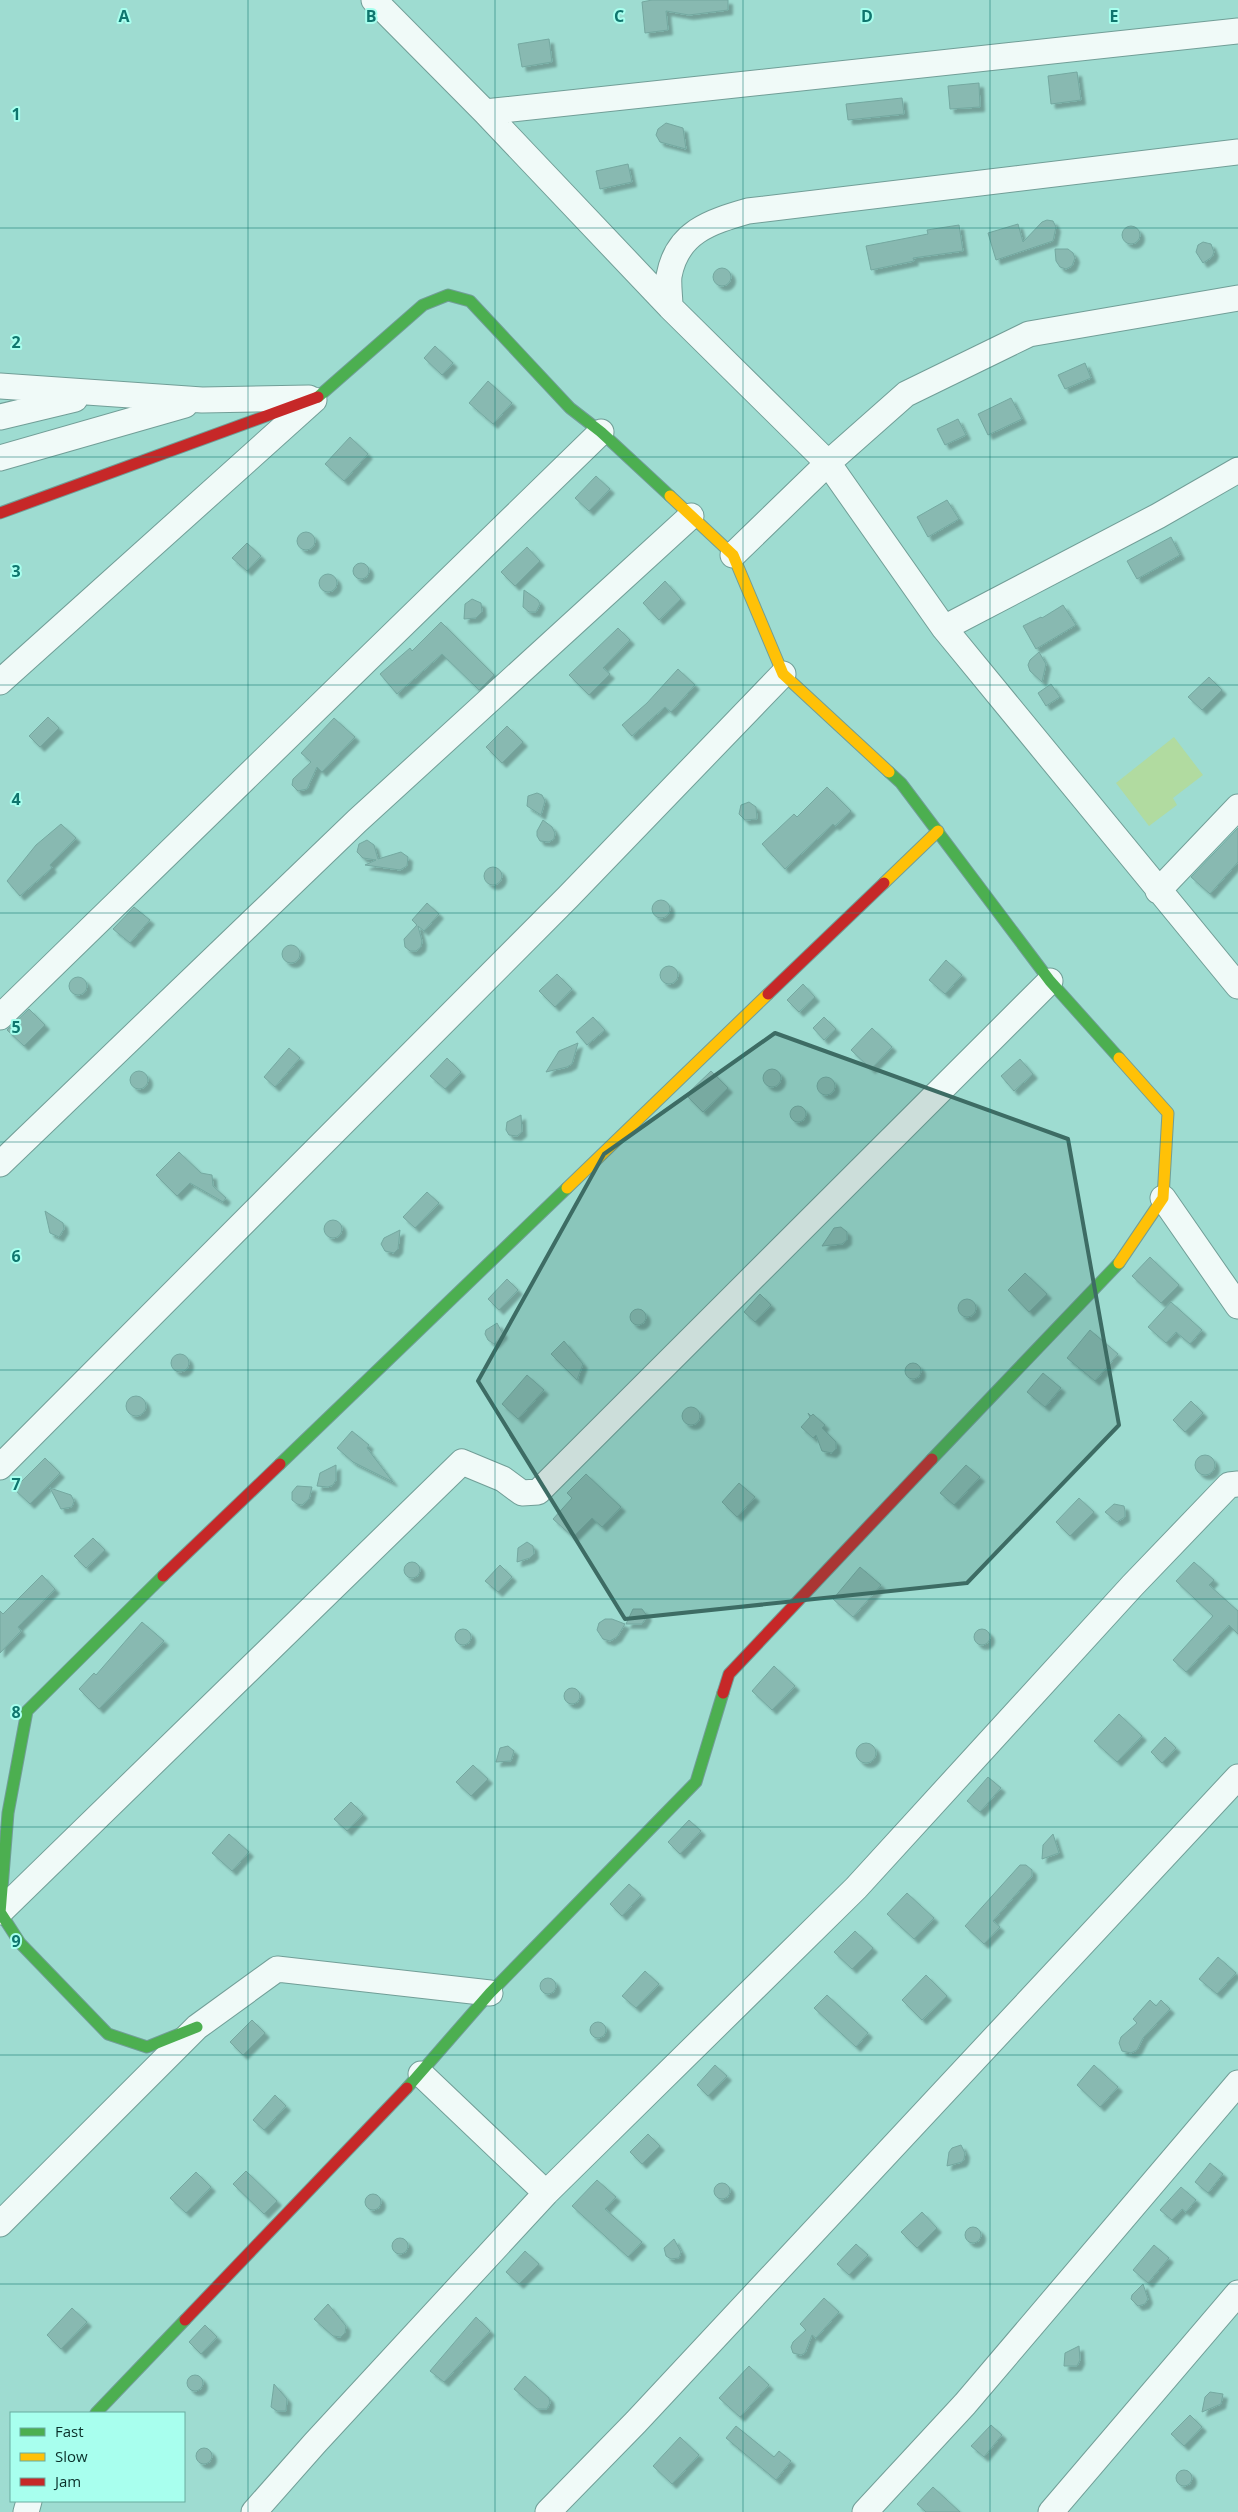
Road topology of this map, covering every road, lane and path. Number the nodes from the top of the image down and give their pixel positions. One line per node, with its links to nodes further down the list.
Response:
1 (374, 0): 3 (street)
2 (1238, 31): 3 (street)
3 (485, 112): 6 (street)
4 (1238, 152): 6 (street)
5 (1238, 298): 14 (street)
6 (670, 307): 14 (street)
7 (0, 386): 8 (street)
8 (101, 393): 10 (street); 11 (street)
9 (317, 398): 10 (street); 12 (street); 16 (street); 21 (street)
10 (202, 400): 13 (street)
11 (0, 417)
12 (601, 432): 17 (street); 27 (street)
13 (0, 458)
14 (828, 463): 18 (street); 19 (street)
15 (1238, 470): 19 (street)
16 (0, 512)
17 (691, 516): 18 (street); 28 (street)
18 (733, 555): 20 (street)
19 (944, 628): 24 (street)
20 (783, 674): 23 (street); 31 (street)
21 (0, 682)
22 (1238, 807): 24 (street)
23 (938, 831): 25 (street); 34 (street)
24 (1158, 891): 26 (street)
25 (1050, 981): 29 (street); 34 (street)
26 (1238, 986)
27 (0, 1017)
28 (0, 1164)
29 (1163, 1198): 30 (street); 35 (street)
30 (1238, 1306)
31 (0, 1467)
32 (1235, 1487): 39 (street)
33 (1238, 1777): 44 (street)
34 (0, 1912): 36 (street)
35 (490, 1993): 36 (street); 37 (street)
36 (197, 2027): 40 (street)
37 (421, 2074): 39 (street); 42 (street)
38 (1238, 2083): 45 (street)
39 (546, 2193): 43 (street)
40 (0, 2224)
41 (1238, 2293): 46 (street)
42 (97, 2412)
43 (254, 2512)
44 (548, 2512)
45 (865, 2512)
46 (1051, 2512)

